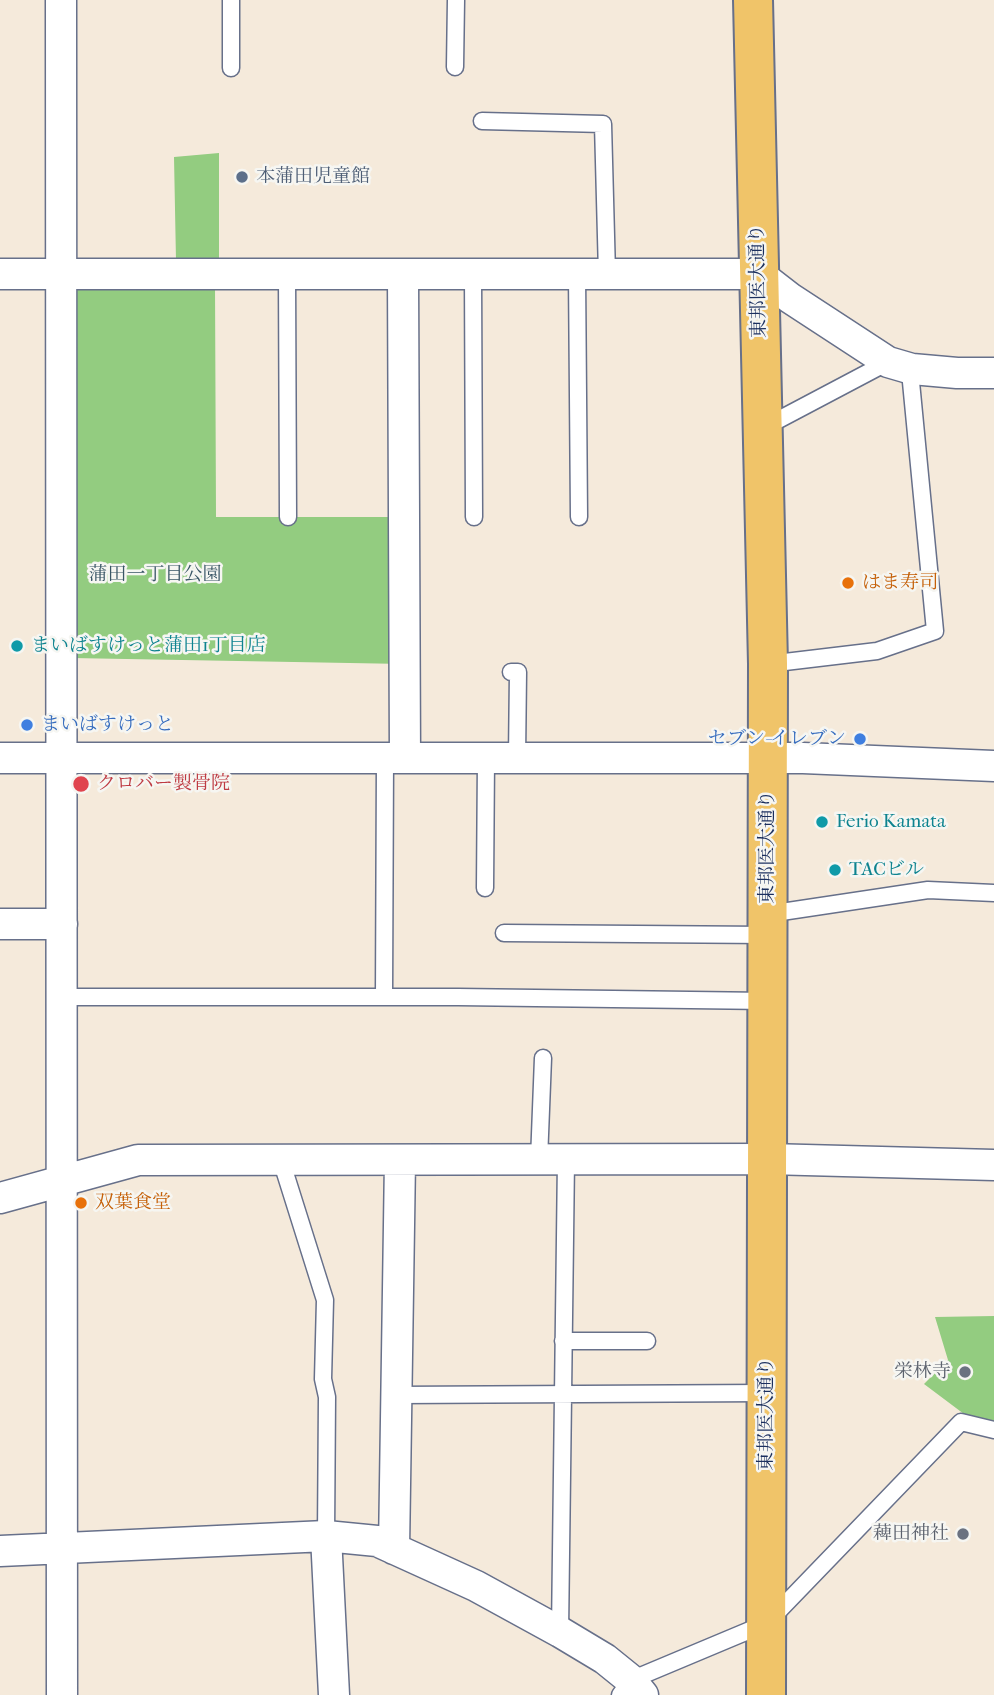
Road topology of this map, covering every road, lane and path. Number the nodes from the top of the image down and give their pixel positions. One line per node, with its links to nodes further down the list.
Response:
1 (61, 0): 15 (street)
2 (232, 0): 6 (lane)
3 (456, 0): 5 (lane)
4 (753, 0): 14 (main road, 東邦医大通り)
5 (454, 67)
6 (231, 68)
7 (482, 121): 13 (lane)
8 (0, 274): 15 (street)
9 (287, 274): 10 (street); 15 (street); 19 (lane)
10 (403, 274): 11 (street); 26 (street)
11 (473, 274): 12 (street); 20 (lane)
12 (577, 274): 13 (street); 21 (lane)
13 (607, 274): 14 (street)
14 (759, 274): 16 (street); 18 (main road, 東邦医大通り)
15 (60, 275): 25 (street)
16 (900, 366): 17 (street); 18 (lane); 22 (lane)
17 (994, 373)
18 (761, 430): 22 (main road, 東邦医大通り)
19 (288, 517)
20 (474, 517)
21 (579, 517)
22 (768, 664): 29 (main road, 東邦医大通り)
23 (511, 672): 28 (lane)
24 (0, 758): 25 (street)
25 (61, 758): 26 (street); 34 (street)
26 (395, 758): 27 (street); 38 (lane)
27 (486, 758): 28 (street); 31 (lane)
28 (517, 758): 29 (street)
29 (768, 758): 30 (street); 35 (main road, 東邦医大通り)
30 (994, 765)
31 (485, 888)
32 (994, 893): 35 (lane)
33 (0, 924): 34 (street)
34 (62, 924): 37 (street)
35 (768, 924): 36 (lane); 39 (main road, 東邦医大通り)
36 (504, 933)
37 (62, 997): 38 (lane); 46 (street)
38 (384, 997): 39 (lane)
39 (768, 1001): 41 (main road, 東邦医大通り)
40 (543, 1058): 44 (lane)
41 (768, 1159): 44 (street); 45 (street); 50 (main road, 東邦医大通り)
42 (281, 1160): 43 (street); 46 (street); 54 (lane)
43 (400, 1160): 44 (street); 51 (street)
44 (552, 1160): 48 (lane)
45 (994, 1165)
46 (62, 1180): 47 (street); 55 (street)
47 (0, 1198)
48 (564, 1341): 49 (lane); 52 (lane)
49 (647, 1341)
50 (766, 1393): 52 (lane); 58 (main road, 東邦医大通り)
51 (397, 1395): 52 (lane); 56 (street)
52 (563, 1395): 59 (lane)
53 (994, 1430): 58 (lane)
54 (326, 1536): 55 (street); 56 (street); 62 (street)
55 (63, 1549): 57 (street); 61 (street)
56 (394, 1549): 59 (street)
57 (0, 1551)
58 (767, 1623): 60 (lane); 63 (main road, 東邦医大通り)
59 (561, 1632): 60 (street)
60 (631, 1690)
61 (62, 1695)
62 (334, 1695)
63 (766, 1695)

